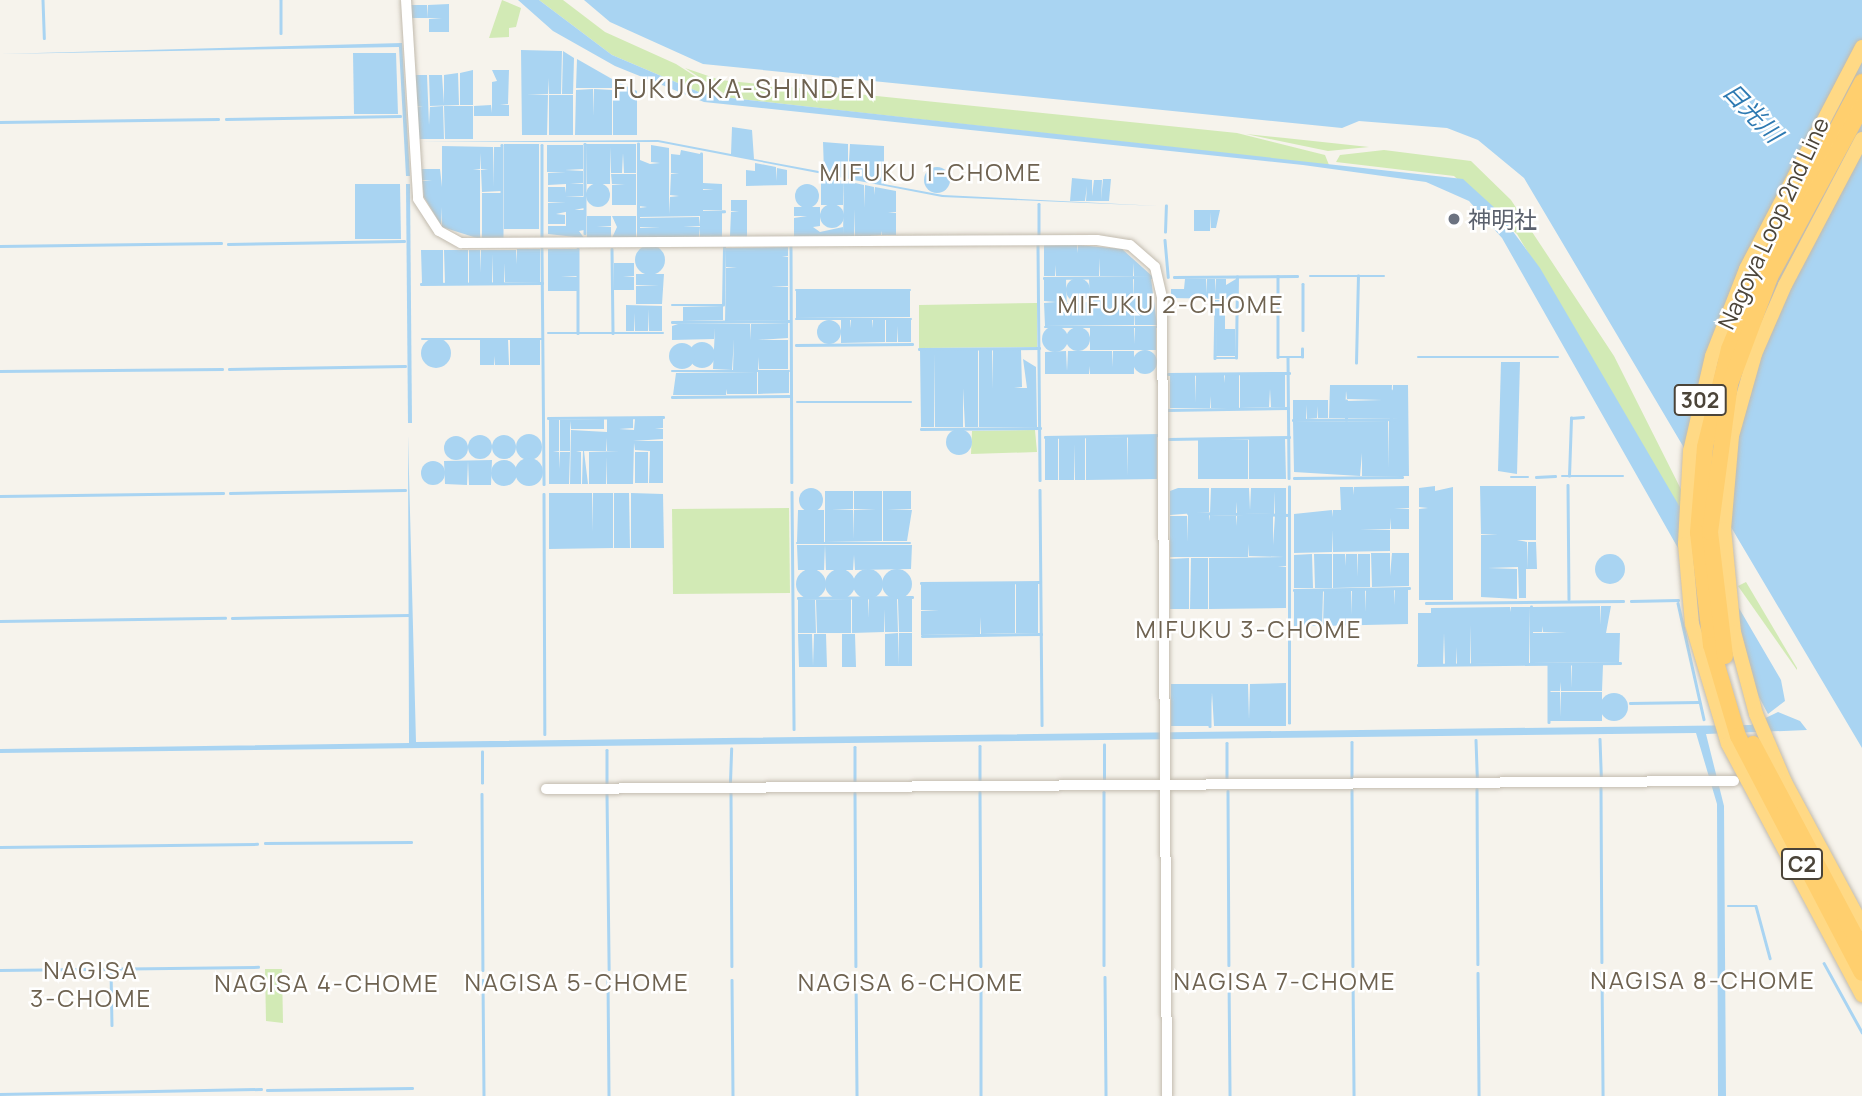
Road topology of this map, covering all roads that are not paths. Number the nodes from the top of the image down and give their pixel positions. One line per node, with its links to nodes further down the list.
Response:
1 (405, 0): 7 (street)
2 (1862, 47): 6 (highway, Nagoya Loop 2nd Line / 302)
3 (1862, 82): 11 (highway, C2)
4 (1862, 107): 10 (highway, C2)
5 (1862, 139): 9 (highway, Nagoya Loop 2nd Line / 302)
6 (1738, 780): 7 (street); 12 (highway, Nagoya Loop 2nd Line / 302)
7 (1165, 784): 8 (street); 13 (street)
8 (546, 789)
9 (1862, 925)
10 (1862, 949)
11 (1862, 973)
12 (1862, 995)
13 (1167, 1096)

